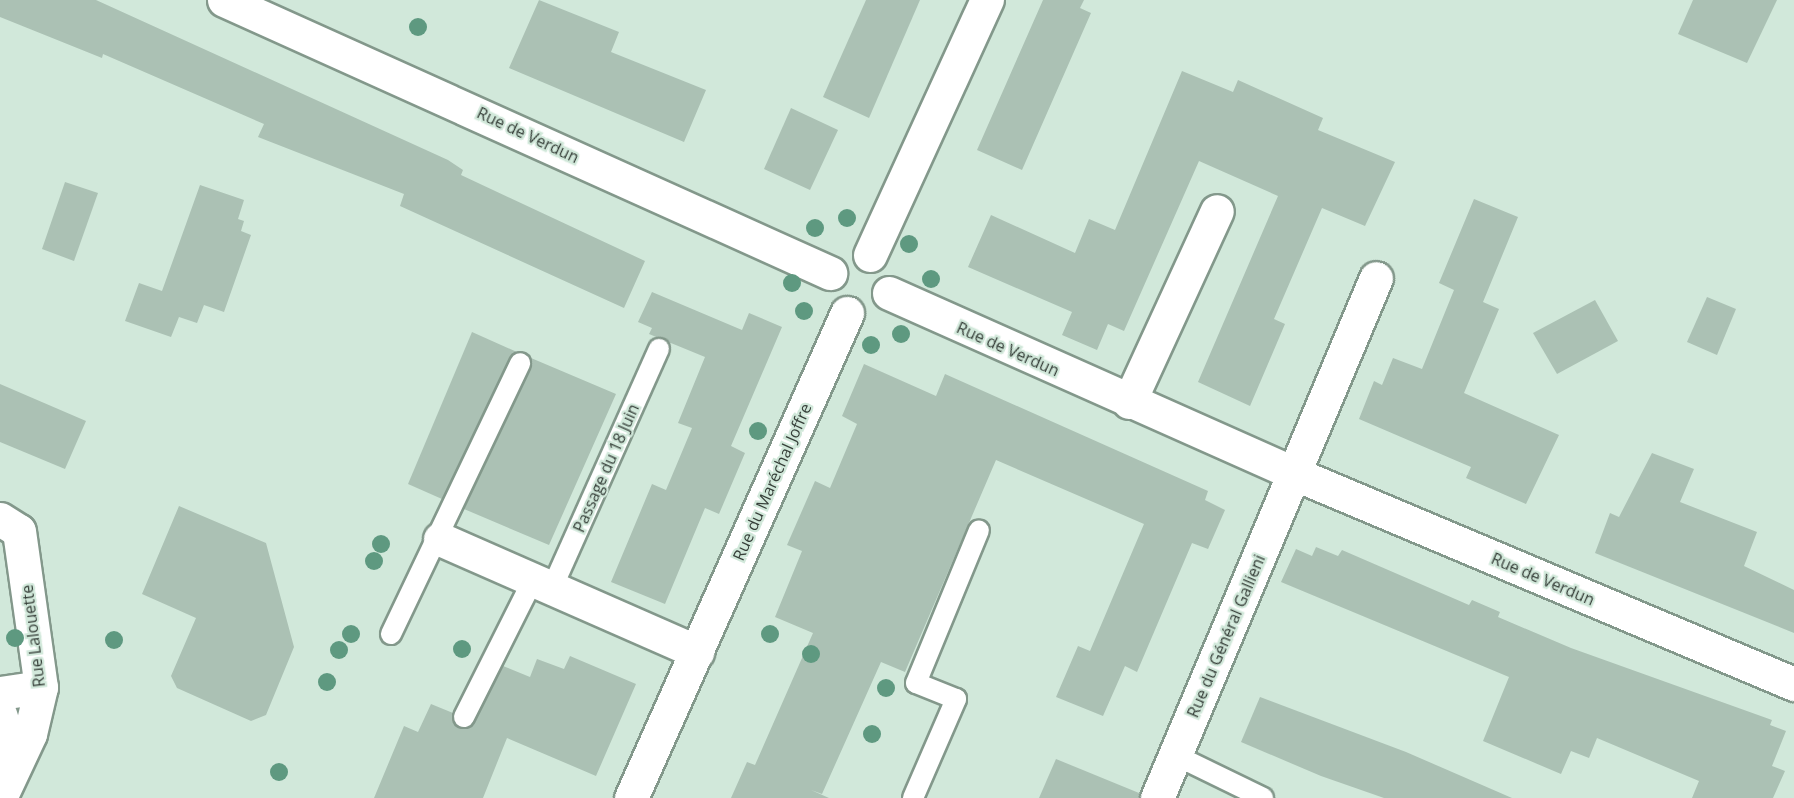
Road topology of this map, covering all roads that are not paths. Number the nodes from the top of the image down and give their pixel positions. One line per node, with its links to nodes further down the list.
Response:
1 (224, 0): 5 (street, Rue de Verdun)
2 (987, 0): 4 (street)
3 (1217, 211): 11 (street)
4 (870, 255): 5 (street); 7 (street)
5 (830, 273): 8 (street)
6 (1376, 278): 12 (street)
7 (889, 293): 8 (street); 11 (street, Rue de Verdun)
8 (847, 313): 18 (street, Rue du Maréchal Joffre)
9 (659, 349): 16 (lane, Passage du 18 Juin)
10 (520, 363): 15 (lane)
11 (1129, 402): 12 (street, Rue de Verdun)
12 (1293, 473): 19 (street, Rue de Verdun); 24 (street, Rue du Général Gallieni)
13 (0, 519): 20 (street, Rue Lalouette)
14 (979, 530): 28 (lane)
15 (440, 539): 16 (street); 17 (lane)
16 (543, 584): 18 (street); 23 (lane, Passage du 18 Juin)
17 (391, 634)
18 (697, 652): 27 (street, Rue du Maréchal Joffre)
19 (1794, 684)
20 (41, 687): 21 (street); 25 (street, Rue Lalouette)
21 (0, 693)
22 (0, 714): 25 (street)
23 (464, 717)
24 (1175, 755): 29 (street, Rue du Général Gallieni); 30 (lane)
25 (14, 758): 26 (street, Rue Lalouette)
26 (0, 798)
27 (632, 798)
28 (913, 798)
29 (1157, 798)
30 (1263, 798)

